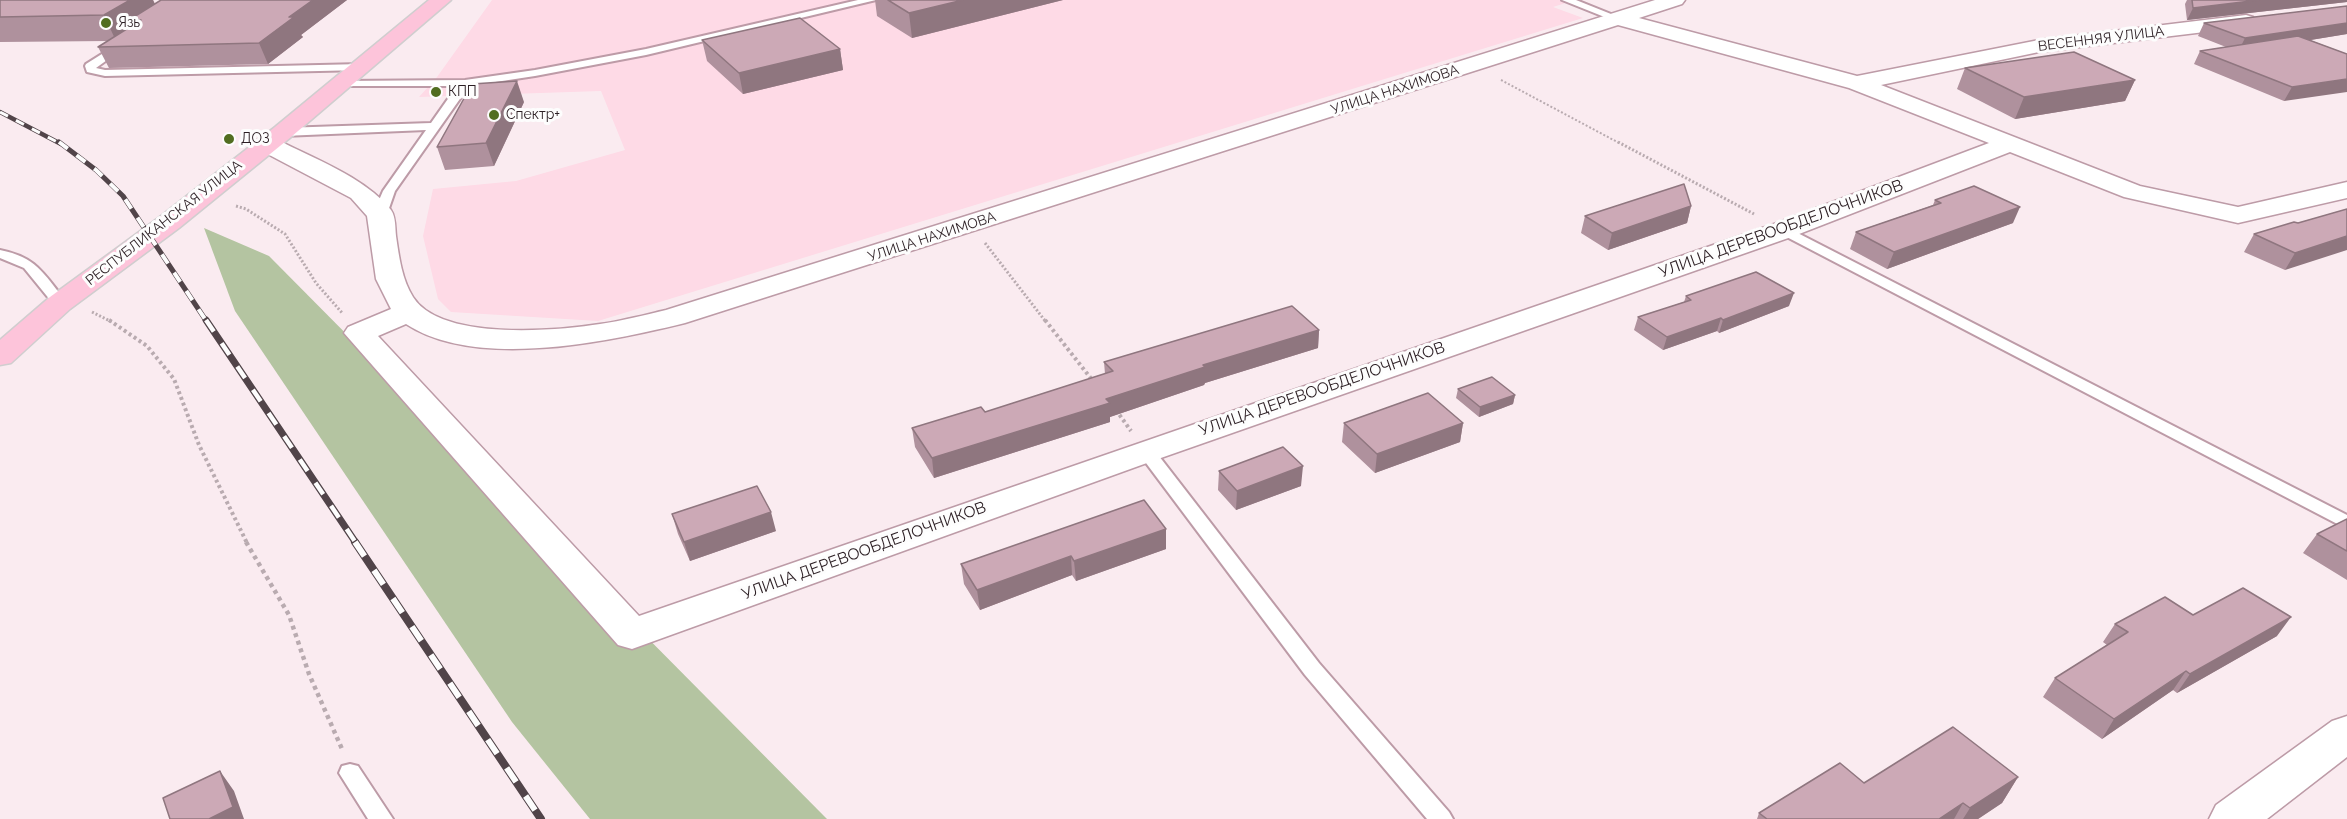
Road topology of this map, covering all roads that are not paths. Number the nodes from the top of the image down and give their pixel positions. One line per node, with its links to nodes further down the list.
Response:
1 (441, 0): 8 (main road, РЕСПУБЛИКАНСКАЯ УЛИЦА)
2 (871, 0): 9 (lane)
3 (1567, 0): 5 (lane)
4 (1675, 0): 5 (street, УЛИЦА НАХИМОВА)
5 (1616, 18): 11 (street); 20 (street, УЛИЦА НАХИМОВА)
6 (2269, 19): 11 (street, ВЕСЕННЯЯ УЛИЦА)
7 (131, 38): 8 (lane)
8 (362, 67): 10 (main road, РЕСПУБЛИКАНСКАЯ УЛИЦА)
9 (465, 83): 10 (lane); 12 (lane)
10 (342, 84): 13 (main road, РЕСПУБЛИКАНСКАЯ УЛИЦА)
11 (1857, 84): 14 (street)
12 (434, 126): 13 (lane); 16 (lane)
13 (275, 138): 16 (street); 19 (main road, РЕСПУБЛИКАНСКАЯ УЛИЦА)
14 (2012, 143): 15 (street); 17 (street, УЛИЦА ДЕРЕВООБДЕЛОЧНИКОВ)
15 (2347, 190)
16 (380, 214): 20 (street)
17 (1784, 230): 22 (street, УЛИЦА ДЕРЕВООБДЕЛОЧНИКОВ); 23 (lane)
18 (0, 254): 19 (lane)
19 (60, 303): 21 (main road, РЕСПУБЛИКАНСКАЯ УЛИЦА)
20 (408, 312): 22 (street, УЛИЦА ДЕРЕВООБДЕЛОЧНИКОВ)
21 (0, 356)
22 (1146, 451): 27 (lane)
23 (2347, 523)
24 (2347, 733): 28 (street)
25 (351, 773): 26 (lane)
26 (381, 819)
27 (1441, 819)
28 (2232, 819)

